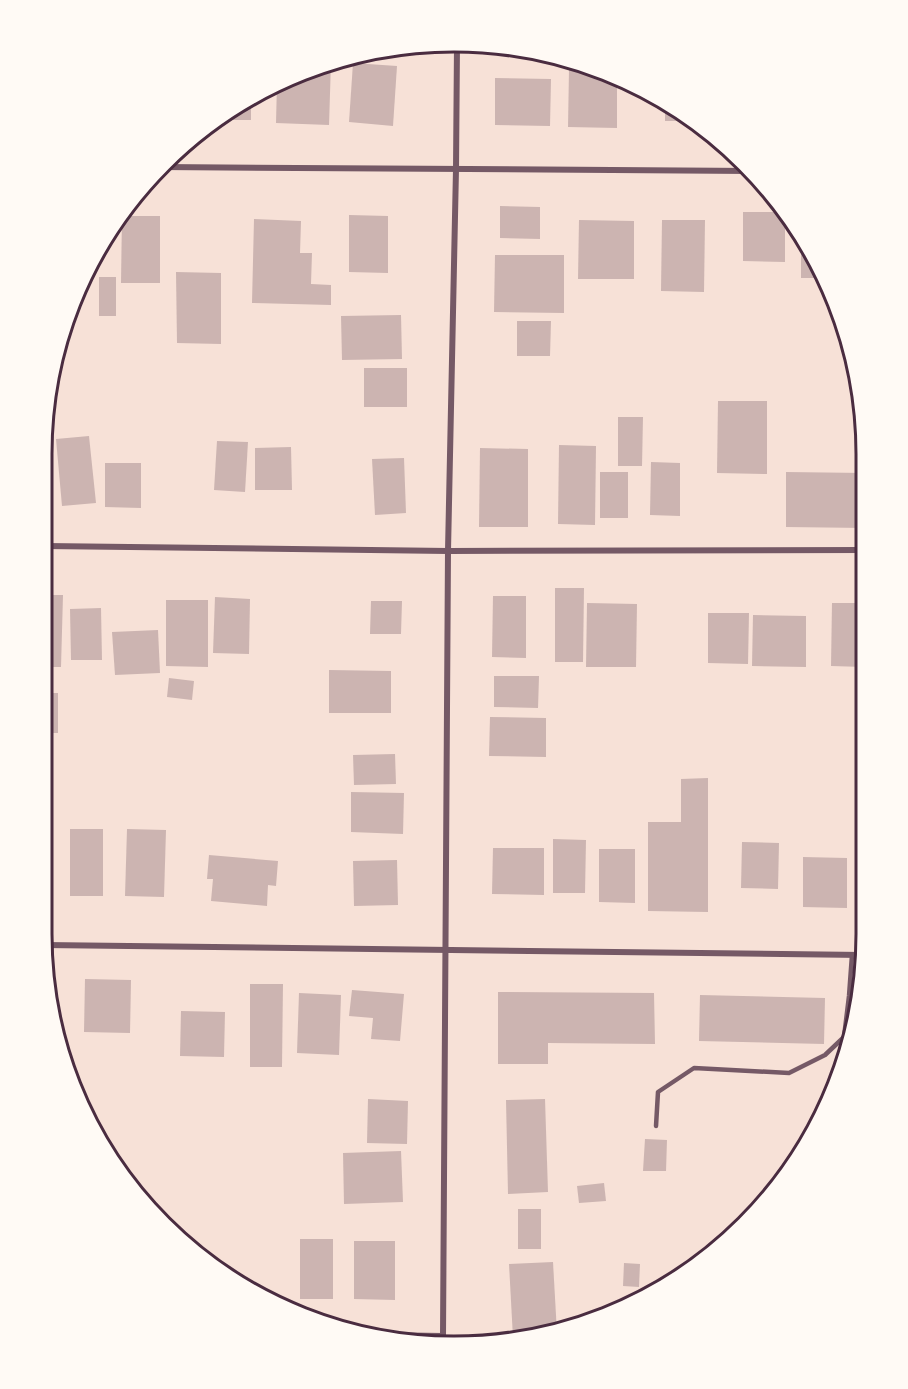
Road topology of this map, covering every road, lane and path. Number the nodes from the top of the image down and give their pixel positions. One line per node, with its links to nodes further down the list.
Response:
1 (457, 52): 3 (street)
2 (173, 167): 3 (street)
3 (456, 169): 4 (street); 7 (street)
4 (739, 171)
5 (52, 546): 7 (street)
6 (856, 550): 7 (street)
7 (448, 551): 9 (street)
8 (52, 945): 9 (street)
9 (445, 950): 10 (street); 16 (street)
10 (852, 955): 11 (street); 12 (lane)
11 (855, 955)
12 (846, 1023)
13 (842, 1039): 14 (lane)
14 (656, 1126)
15 (426, 1336): 16 (street)
16 (443, 1336)

